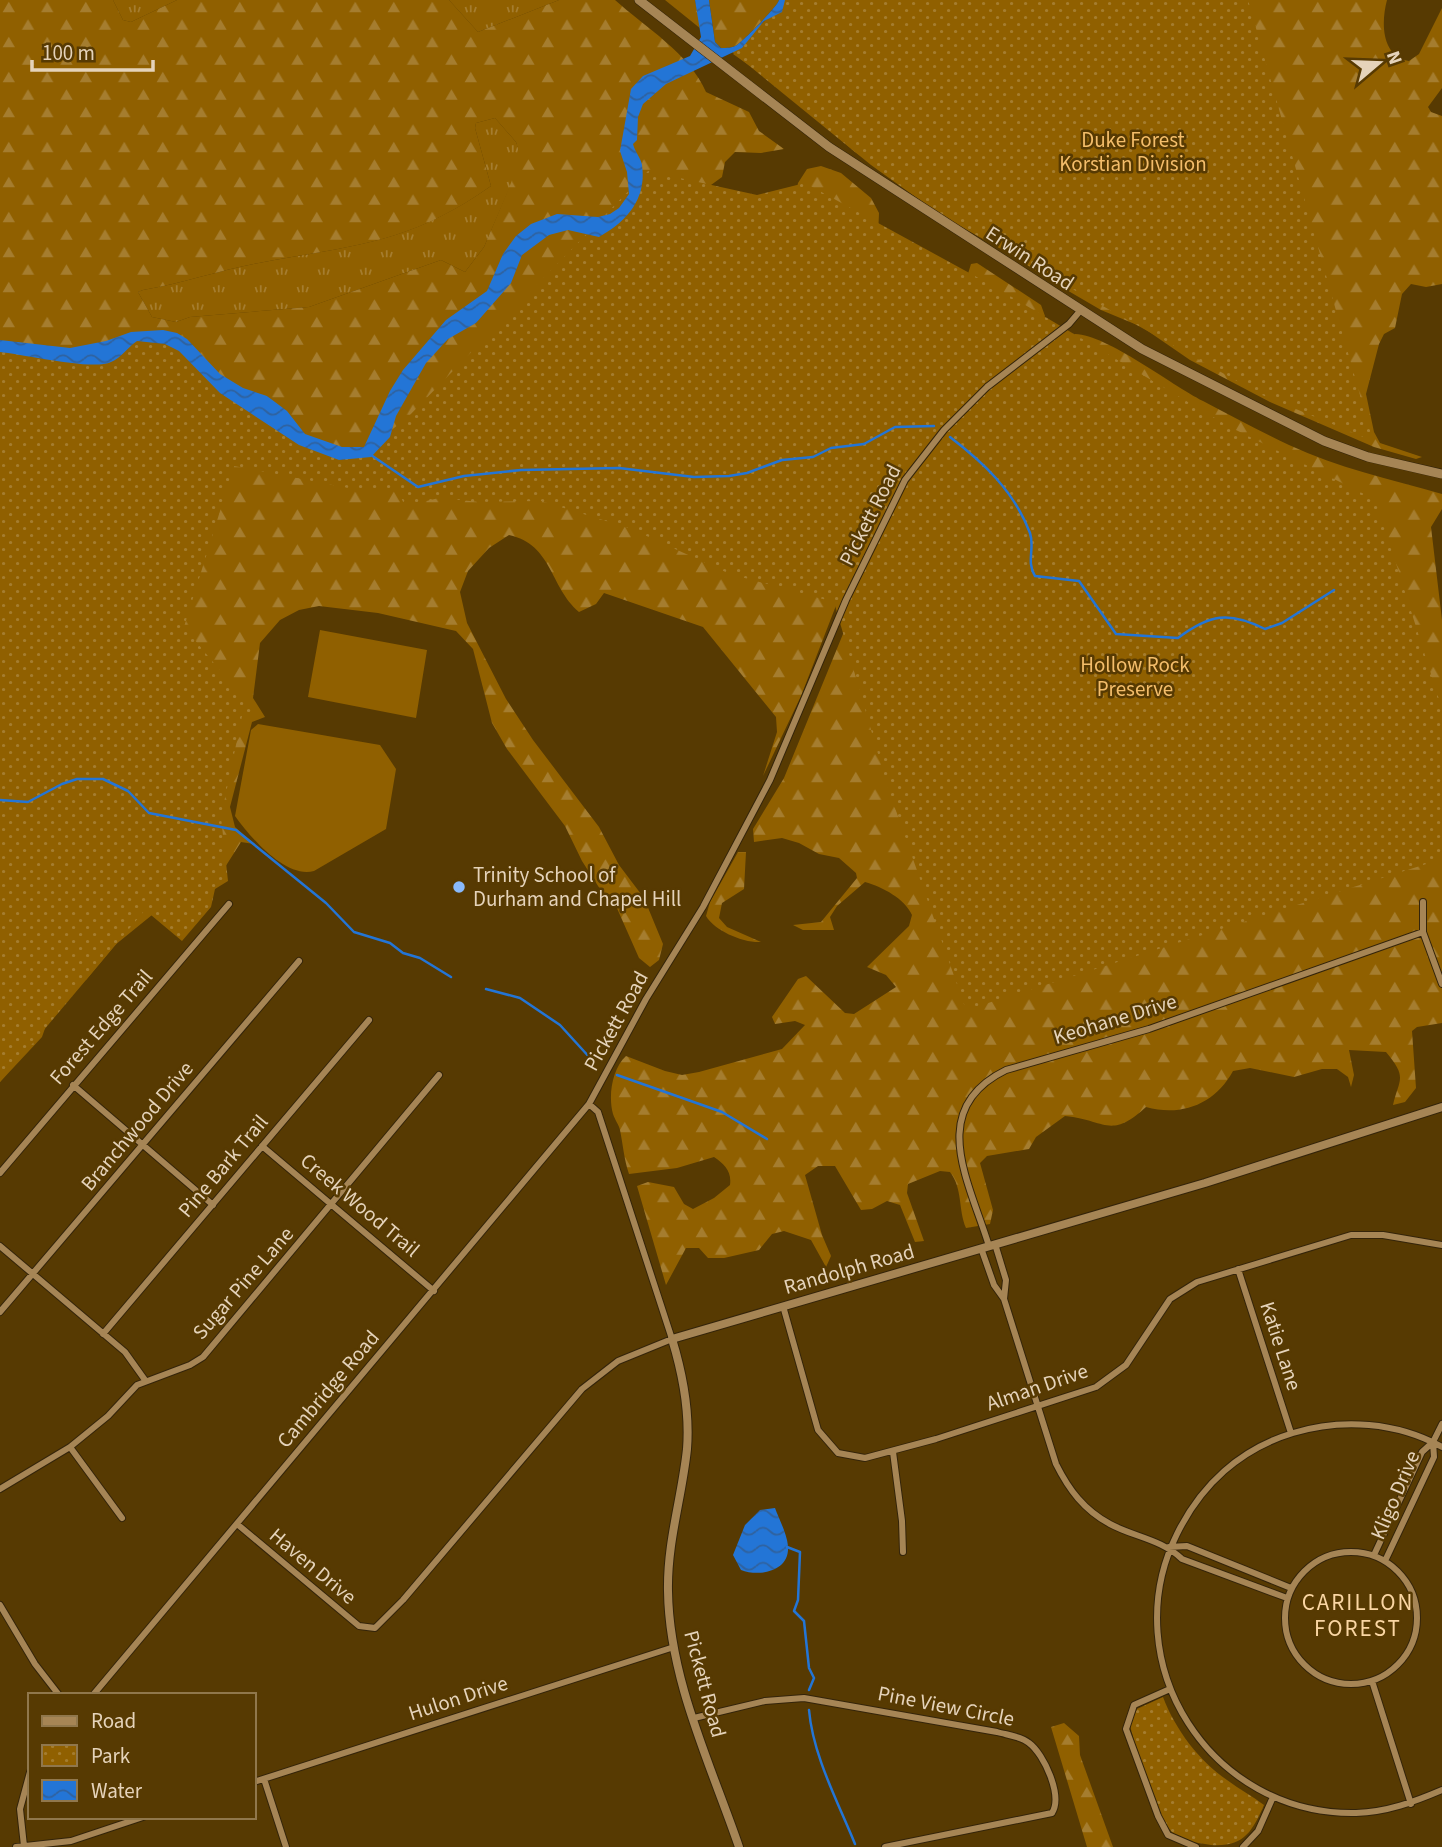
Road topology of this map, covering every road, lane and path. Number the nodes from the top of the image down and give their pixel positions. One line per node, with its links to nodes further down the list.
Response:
1 (639, 0): 2 (main road, Erwin Road)
2 (1080, 311): 3 (main road, Erwin Road); 12 (street, Pickett Road)
3 (1442, 474)
4 (1423, 902): 6 (street)
5 (229, 904): 11 (street, Forest Edge Trail)
6 (1423, 932): 8 (street); 21 (street, Keohane Drive)
7 (299, 961): 14 (street, Branchwood Drive)
8 (1442, 984)
9 (369, 1020): 15 (street, Pine Bark Trail)
10 (439, 1075): 18 (street, Sugar Pine Lane)
11 (73, 1085): 14 (street); 16 (street, Forest Edge Trail)
12 (589, 1104): 24 (street, Cambridge Road); 29 (street, Pickett Road)
13 (1442, 1107): 21 (street, Randolph Road)
14 (143, 1145): 17 (street); 23 (street, Branchwood Drive)
15 (262, 1146): 17 (street, Pine Bark Trail); 18 (street, Creek Wood Trail)
16 (0, 1173)
17 (213, 1205): 28 (street, Pine Bark Trail)
18 (332, 1205): 24 (street, Creek Wood Trail); 30 (street, Sugar Pine Lane)
19 (1442, 1245): 22 (street, Alman Drive)
20 (0, 1246): 23 (street)
21 (988, 1246): 25 (street, Keohane Drive); 25 (street, Keohane Drive); 26 (street, Randolph Road)
22 (1238, 1269): 31 (street, Alman Drive); 33 (street, Katie Lane)
23 (34, 1275): 27 (street, Branchwood Drive); 28 (street)
24 (434, 1292): 40 (street, Cambridge Road)
25 (1004, 1299): 31 (street, Keohane Drive)
26 (783, 1307): 29 (street, Randolph Road); 37 (street, Alman Drive)
27 (0, 1312)
28 (103, 1334): 30 (street)
29 (672, 1339): 48 (street, Randolph Road); 49 (street, Pickett Road)
30 (145, 1380): 35 (street, Sugar Pine Lane)
31 (1038, 1407): 37 (street, Alman Drive); 41 (street, Keohane Drive)
32 (1442, 1424): 34 (street, Kligo Drive)
33 (1291, 1433): 34 (street); 41 (street)
34 (1433, 1442): 36 (street); 43 (street, Kligo Drive); 44 (street, Kligo Drive)
35 (70, 1447): 38 (street, Sugar Pine Lane); 39 (street)
36 (1442, 1447)
37 (892, 1452): 42 (street)
38 (0, 1489)
39 (122, 1518)
40 (237, 1524): 48 (street, Haven Drive); 53 (street, Cambridge Road)
41 (1169, 1547): 45 (street, Keohane Drive); 46 (street, Keohane Drive); 51 (street)
42 (903, 1552)
43 (1374, 1555): 44 (street); 45 (street)
44 (1385, 1561): 50 (street)
45 (1291, 1587): 46 (street)
46 (1287, 1598): 50 (street)
47 (0, 1605): 52 (street)
48 (370, 1629)
49 (674, 1647): 54 (street, Pickett Road); 56 (street, Hulon Drive)
50 (1372, 1681): 60 (street)
51 (1170, 1689): 59 (street); 66 (street)
52 (57, 1693)
53 (95, 1693)
54 (694, 1717): 64 (street, Pickett Road); 65 (street, Pine View Circle)
55 (28, 1779): 62 (street)
56 (264, 1779): 57 (street, Hulon Drive); 63 (street)
57 (256, 1781)
58 (1442, 1790): 60 (street)
59 (1273, 1797): 60 (street); 67 (street)
60 (1411, 1804)
61 (137, 1819): 62 (street)
62 (20, 1847)
63 (286, 1847)
64 (739, 1847)
65 (885, 1847)
66 (1196, 1847)
67 (1243, 1847)

